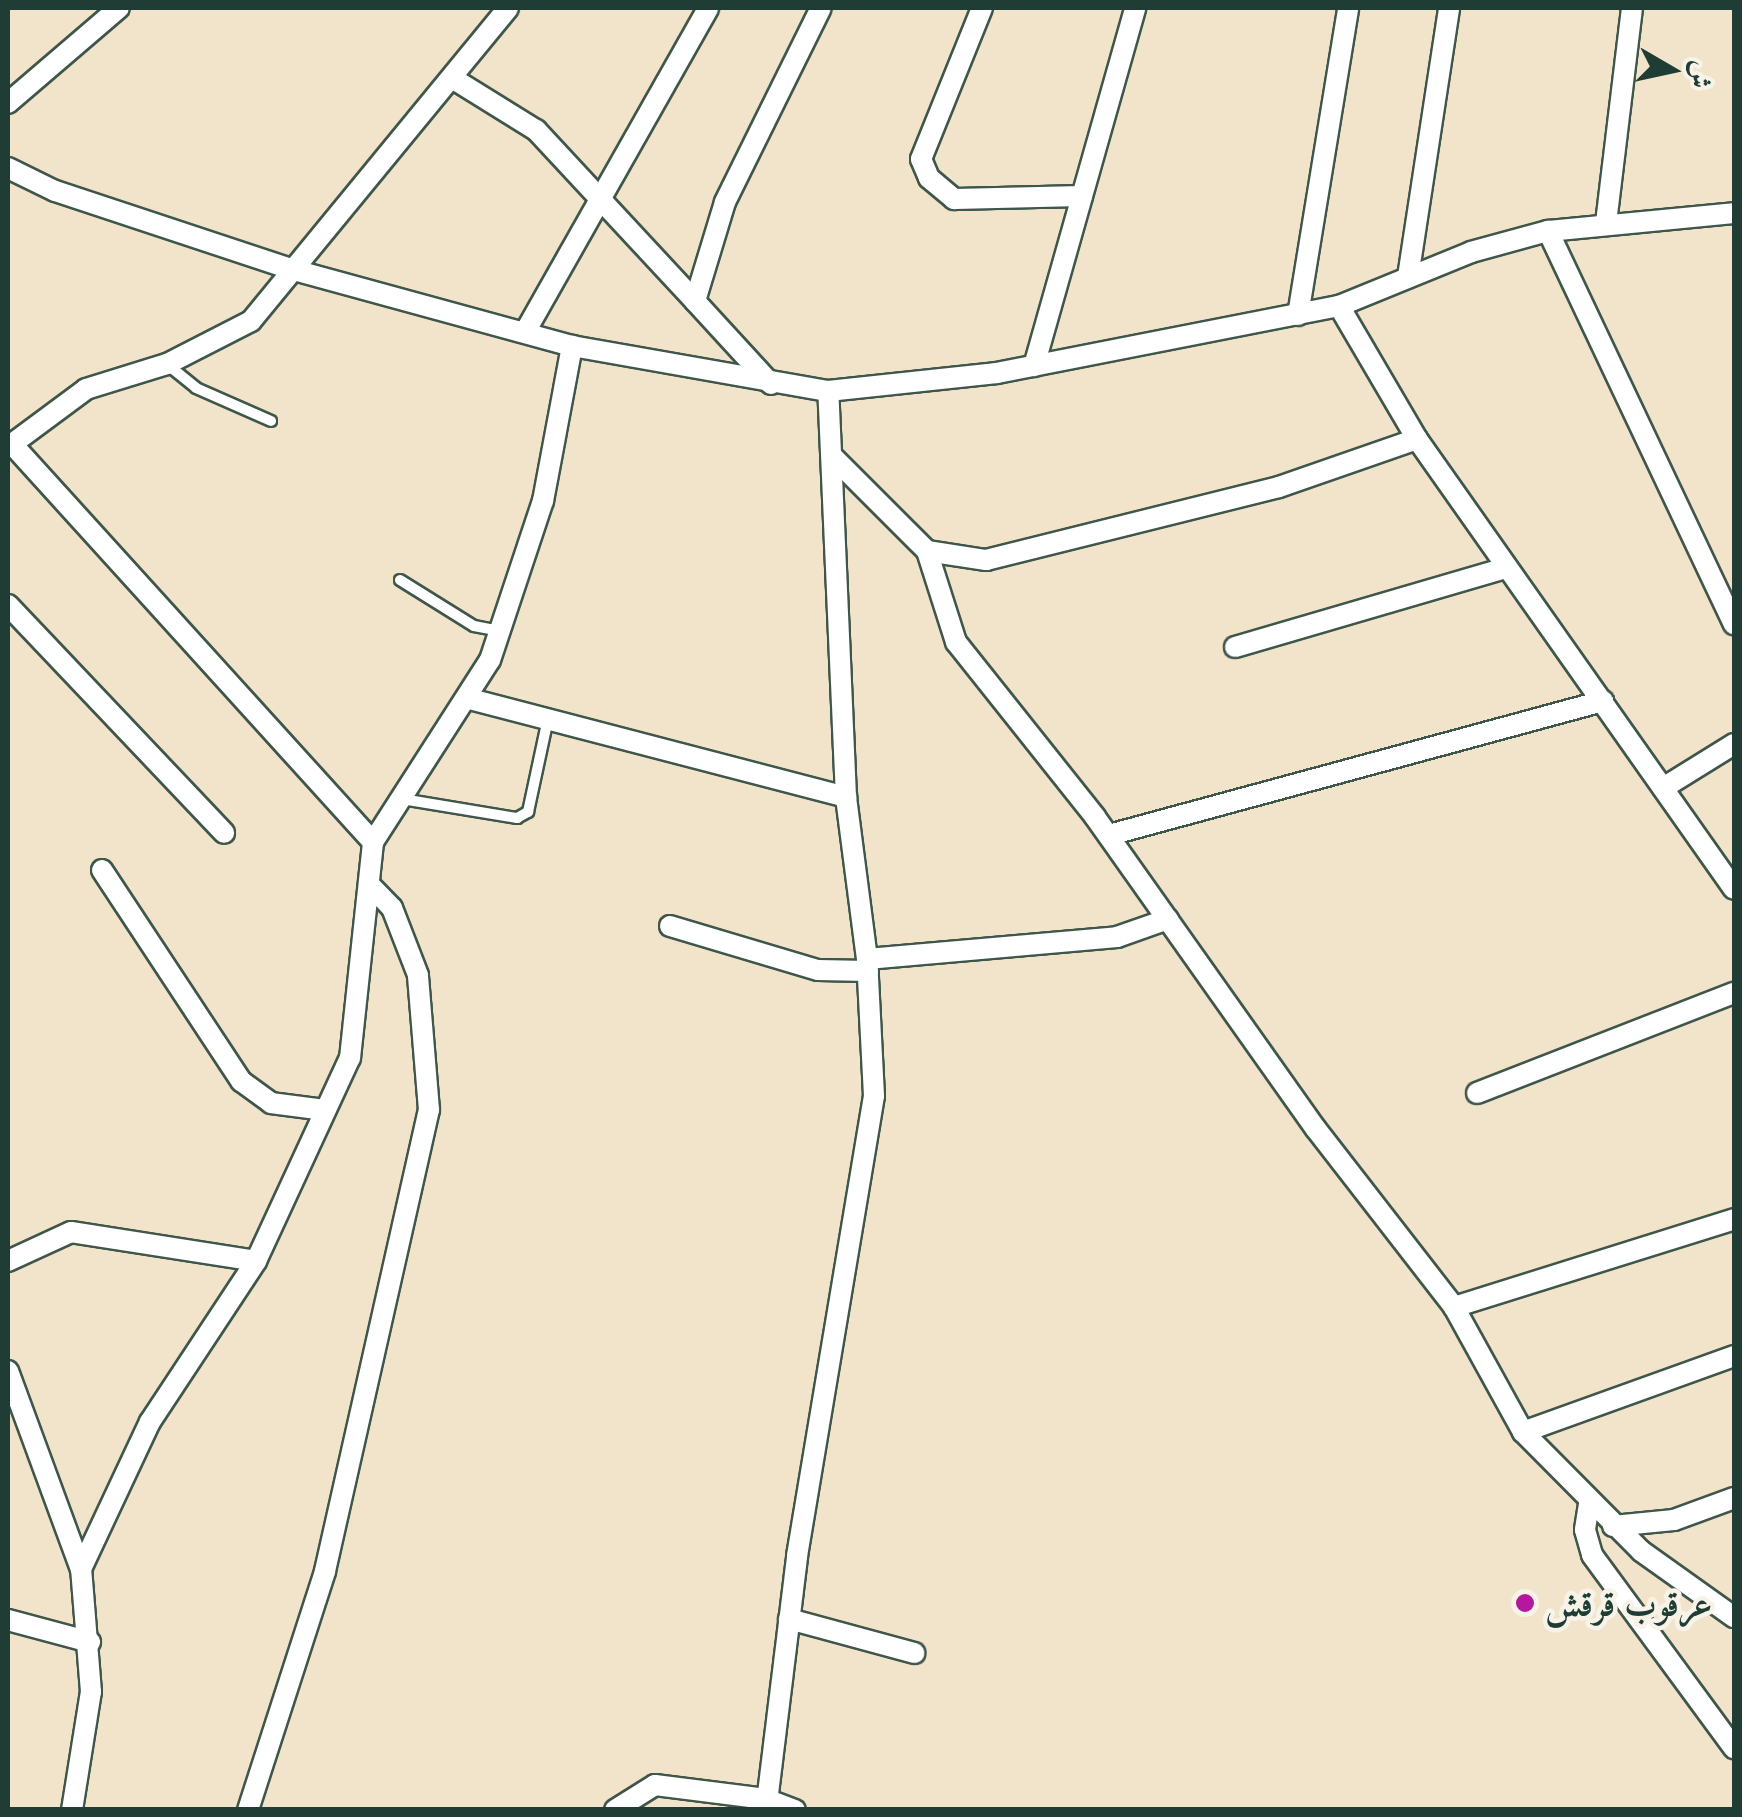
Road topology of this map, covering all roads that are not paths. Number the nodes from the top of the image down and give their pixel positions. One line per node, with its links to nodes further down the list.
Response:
1 (119, 8): 11 (street)
2 (508, 8): 10 (street)
3 (708, 8): 14 (street)
4 (820, 8): 20 (street)
5 (982, 8): 13 (street)
6 (1135, 8): 13 (street)
7 (1348, 8): 22 (street)
8 (1449, 8): 19 (street)
9 (1632, 8): 16 (street)
10 (452, 78): 14 (street); 18 (street)
11 (8, 103)
12 (8, 171): 18 (street)
13 (1082, 196): 26 (street)
14 (598, 202): 20 (street); 23 (street)
15 (1734, 213): 16 (street)
16 (1606, 223): 17 (street)
17 (1548, 231): 19 (street); 37 (street)
18 (294, 270): 23 (street); 25 (street)
19 (1408, 276): 21 (street)
20 (695, 302): 27 (street)
21 (1339, 306): 22 (street); 30 (street)
22 (1298, 314): 26 (street)
23 (525, 332): 24 (street)
24 (572, 346): 27 (street); 38 (street)
25 (167, 364): 29 (lane); 31 (street)
26 (1034, 366): 28 (street)
27 (771, 384): 28 (street)
28 (828, 391): 32 (street)
29 (271, 421)
30 (1416, 440): 33 (street); 34 (street)
31 (10, 446): 49 (street)
32 (833, 457): 33 (street); 45 (street)
33 (927, 551): 48 (street)
34 (1506, 568): 39 (street); 41 (street)
35 (400, 580): 38 (lane)
36 (8, 605): 47 (street)
37 (1734, 624)
38 (502, 631): 40 (street)
39 (1235, 647)
40 (470, 699): 42 (street); 46 (street)
41 (1603, 701): 44 (street); 48 (street)
42 (548, 720): 45 (street); 46 (lane)
43 (1734, 744): 44 (street)
44 (1663, 788): 52 (street)
45 (846, 797): 55 (street)
46 (402, 799): 49 (street)
47 (224, 833)
48 (1108, 835): 53 (street)
49 (373, 842): 51 (street)
50 (102, 870): 58 (street)
51 (372, 887): 58 (street); 78 (street)
52 (1734, 888)
53 (1168, 919): 55 (street); 62 (street)
54 (670, 926): 55 (street)
55 (868, 965): 72 (street)
56 (1734, 993): 57 (street)
57 (1478, 1092)
58 (325, 1110): 60 (street)
59 (1734, 1218): 62 (street)
60 (256, 1261): 61 (street); 69 (street)
61 (8, 1262)
62 (1454, 1307): 65 (street)
63 (1734, 1356): 65 (street)
64 (8, 1370): 69 (street)
65 (1523, 1432): 67 (street)
66 (1734, 1498): 68 (street)
67 (1589, 1504): 68 (street); 75 (street)
68 (1613, 1526): 70 (street)
69 (81, 1569): 73 (street)
70 (1734, 1617)
71 (8, 1620): 73 (street)
72 (789, 1620): 74 (street); 76 (street)
73 (90, 1642): 77 (street)
74 (914, 1653)
75 (1734, 1748)
76 (766, 1804): 79 (street); 80 (street)
77 (72, 1810)
78 (248, 1810)
79 (615, 1810)
80 (795, 1810)

